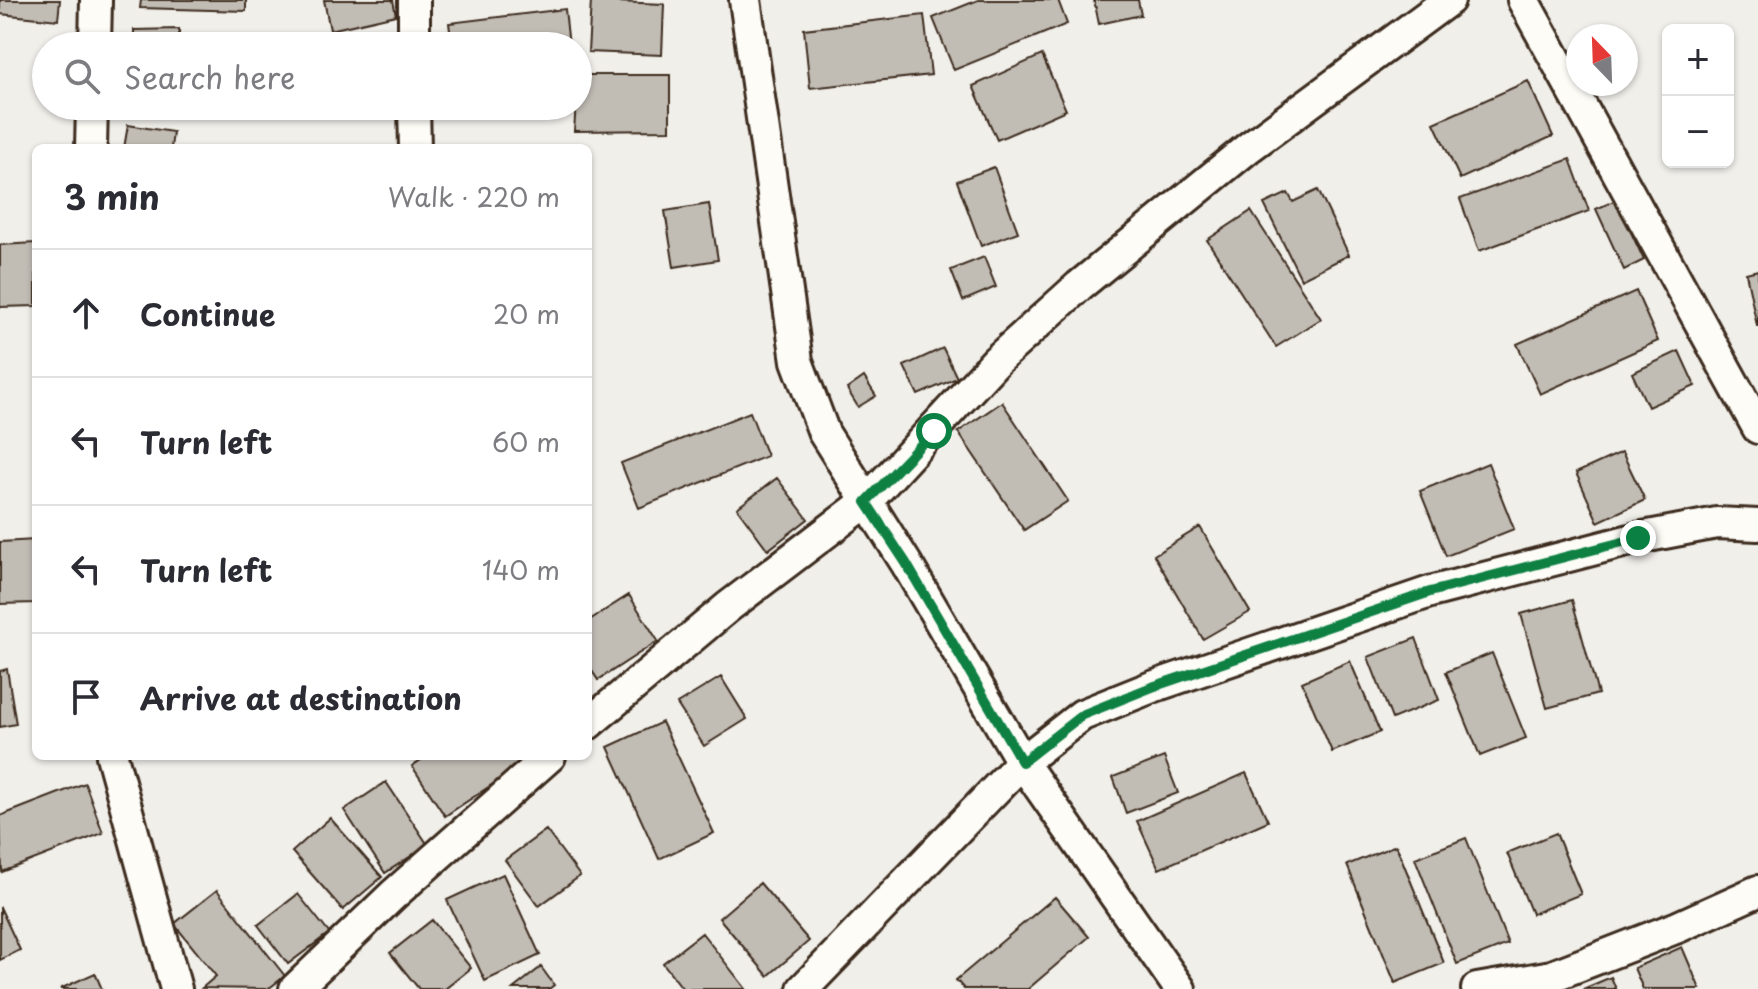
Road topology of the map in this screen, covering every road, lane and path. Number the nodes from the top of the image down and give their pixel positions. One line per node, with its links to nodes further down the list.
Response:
1 (96, 0): 6 (street)
2 (414, 0): 7 (street)
3 (745, 0): 13 (street)
4 (1449, 0): 13 (street)
5 (1523, 0): 12 (street)
6 (95, 32)
7 (414, 32)
8 (92, 120): 10 (street)
9 (414, 120): 11 (street)
10 (91, 144)
11 (415, 144)
12 (1758, 428)
13 (866, 502): 15 (street); 18 (street)
14 (1758, 525): 18 (street)
15 (592, 721)
16 (113, 760): 20 (street)
17 (545, 760): 21 (street)
18 (1022, 762): 22 (street); 23 (street)
19 (1758, 891): 24 (street)
20 (176, 989)
21 (295, 989)
22 (803, 989)
23 (1180, 989)
24 (1477, 989)

